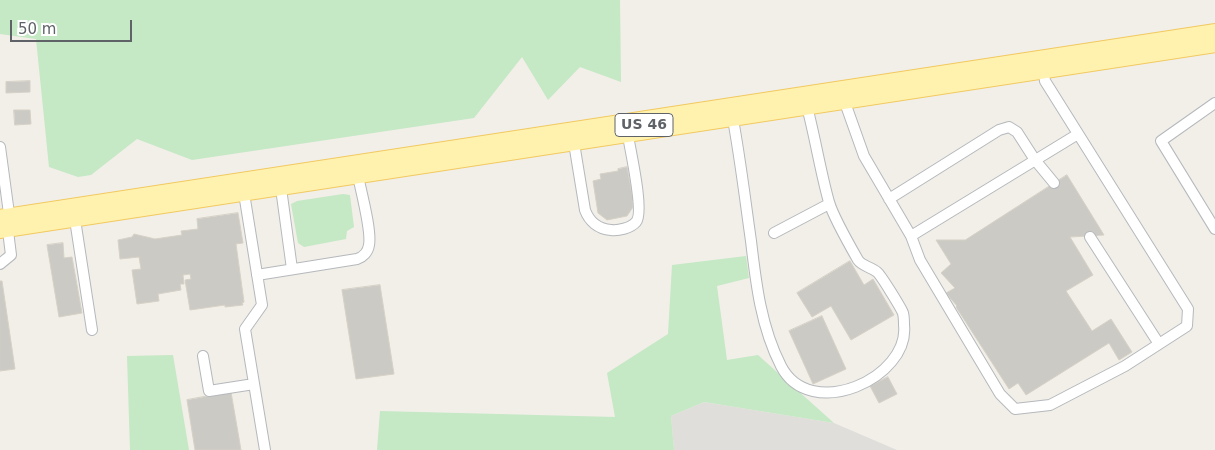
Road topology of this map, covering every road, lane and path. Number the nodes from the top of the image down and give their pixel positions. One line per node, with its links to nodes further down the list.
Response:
1 (1215, 39): 2 (main road, US 46)
2 (1043, 65): 3 (main road, US 46); 8 (lane)
3 (843, 96): 4 (main road, US 46); 16 (lane)
4 (806, 102): 6 (main road, US 46); 17 (lane)
5 (1215, 103): 20 (lane)
6 (732, 113): 7 (main road, US 46); 17 (lane)
7 (626, 128): 9 (main road, US 46); 9 (lane)
8 (1078, 134): 11 (lane); 28 (lane)
9 (572, 136): 12 (main road, US 46)
10 (0, 147): 19 (lane)
11 (1035, 160): 14 (lane); 16 (lane); 22 (lane)
12 (356, 170): 13 (main road, US 46); 25 (lane)
13 (280, 181): 15 (main road, US 46); 25 (lane)
14 (1054, 183)
15 (243, 186): 18 (main road, US 46); 26 (lane)
16 (889, 199): 22 (lane)
17 (829, 204): 21 (lane)
18 (74, 212): 19 (main road, US 46); 27 (lane)
19 (6, 223): 24 (lane)
20 (1215, 229)
21 (774, 233)
22 (911, 236): 28 (lane)
23 (1090, 237): 28 (lane)
24 (0, 264)
25 (292, 270): 26 (lane)
26 (257, 275): 30 (lane)
27 (92, 330)
28 (1160, 344)
29 (203, 356): 30 (lane)
30 (254, 384): 31 (lane)
31 (265, 450)

